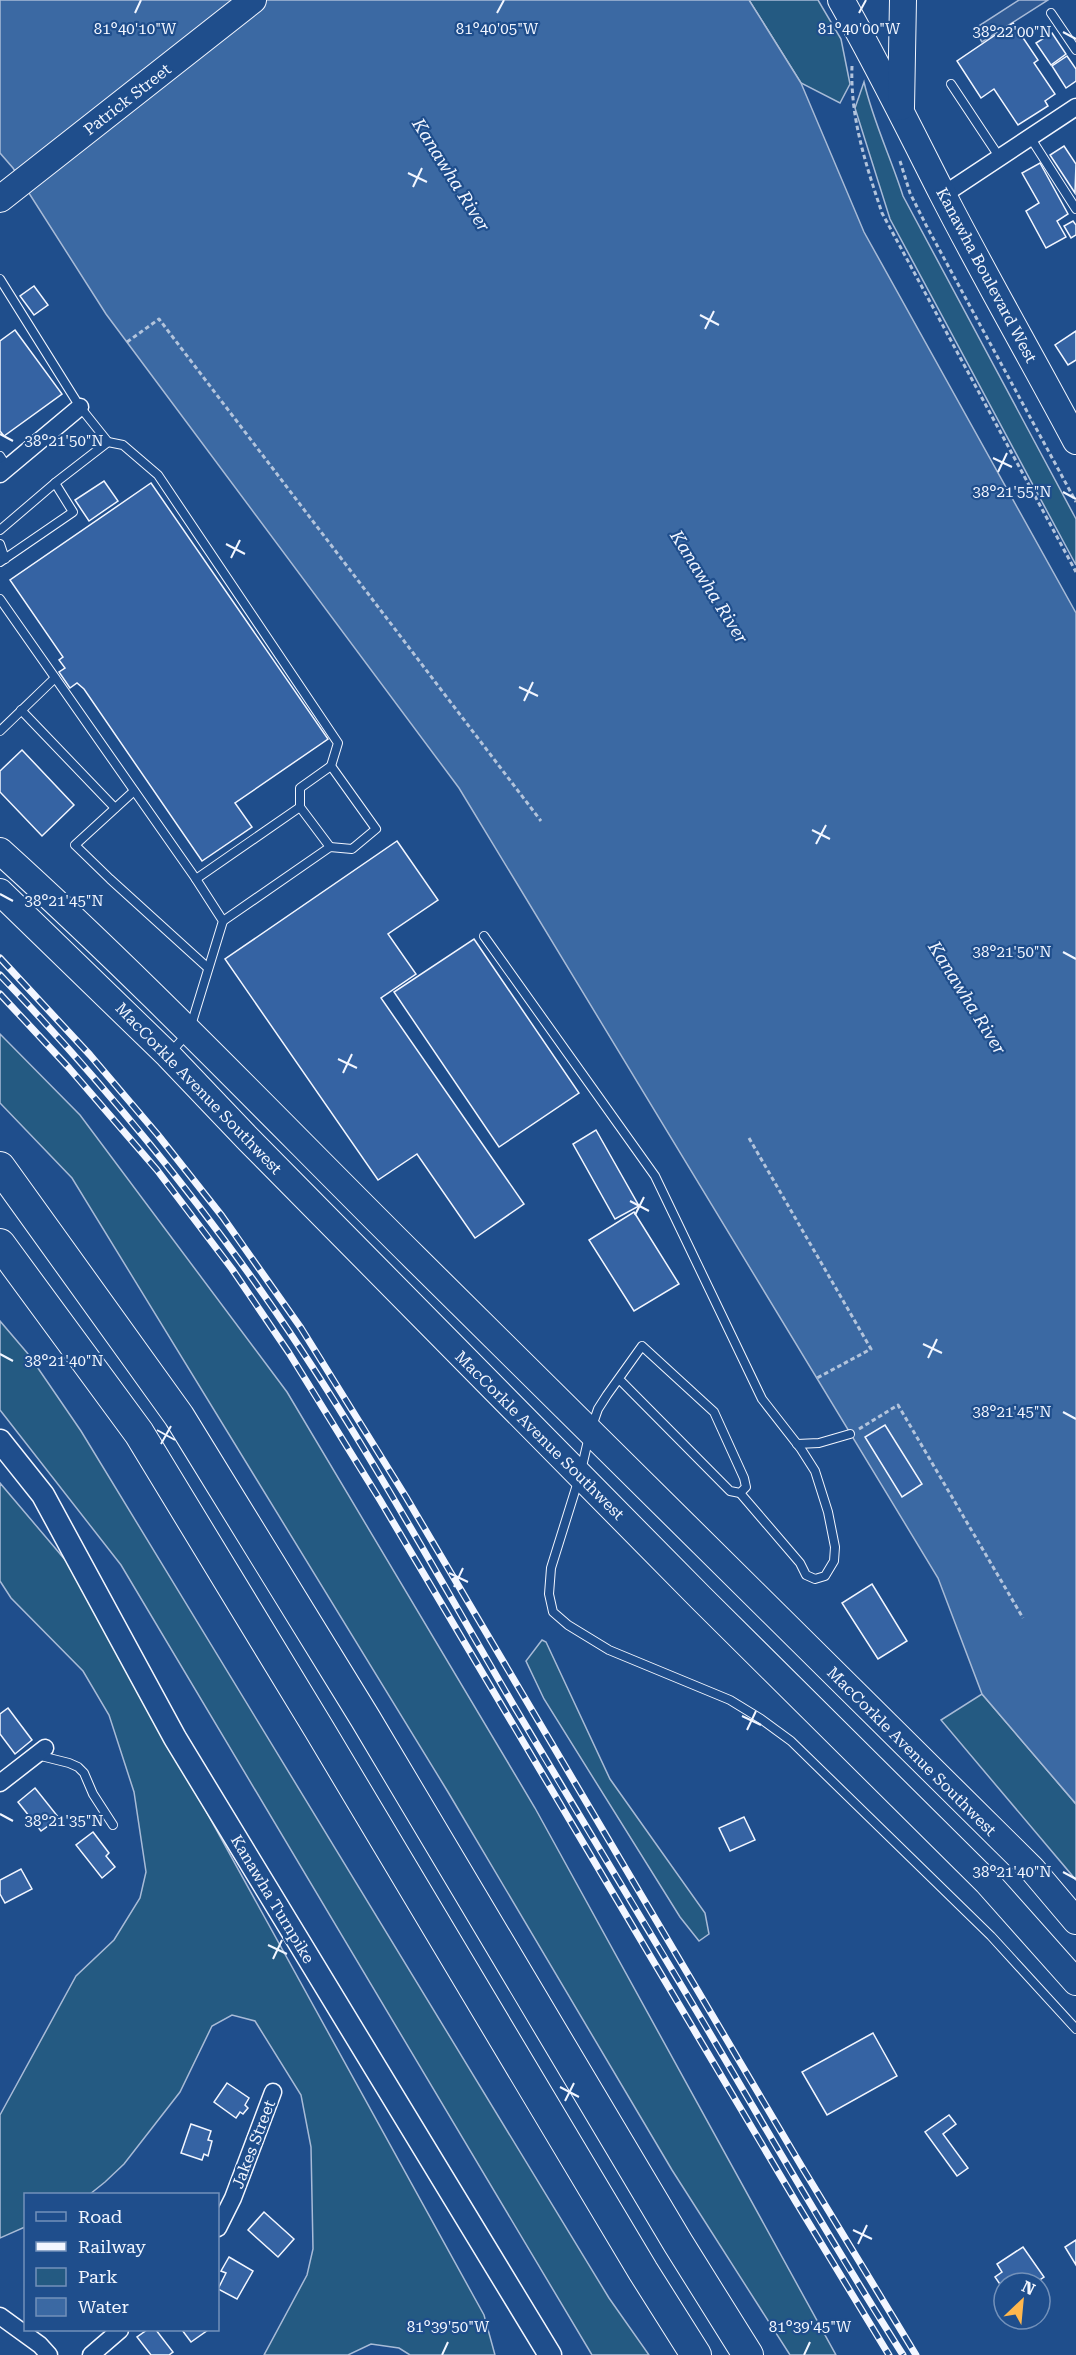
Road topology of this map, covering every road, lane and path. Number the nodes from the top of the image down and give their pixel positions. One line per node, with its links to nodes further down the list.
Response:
1 (253, 0): 15 (main road, Patrick Street)
2 (903, 0): 5 (main road, Kanawha Boulevard West)
3 (847, 10): 5 (main road); 10 (main road, Kanawha Boulevard West)
4 (1052, 13): 6 (lane)
5 (901, 28): 10 (main road, Kanawha Boulevard West)
6 (1076, 50)
7 (852, 60): 28 (path)
8 (951, 84): 12 (lane)
9 (1076, 107): 11 (street)
10 (901, 108): 14 (main road, Kanawha Boulevard West)
11 (1030, 137): 12 (street); 16 (lane)
12 (1000, 158): 14 (street)
13 (899, 159): 24 (path)
14 (944, 195): 20 (main road, Kanawha Boulevard West)
15 (0, 199)
16 (1076, 209)
17 (0, 279): 19 (lane)
18 (127, 342): 37 (path)
19 (80, 406): 21 (lane); 22 (street)
20 (1076, 441)
21 (108, 442): 23 (lane); 33 (lane)
22 (2, 466)
23 (55, 483): 25 (lane); 27 (lane)
24 (1076, 502)
25 (0, 530)
26 (0, 544): 27 (lane)
27 (2, 560)
28 (1076, 572)
29 (0, 599): 30 (lane)
30 (55, 678): 31 (lane); 34 (lane)
31 (21, 710): 32 (lane); 36 (lane)
32 (0, 730)
33 (330, 766): 35 (lane); 38 (lane)
34 (134, 791): 36 (lane); 40 (lane)
35 (300, 807): 38 (lane); 40 (lane)
36 (115, 808): 44 (lane)
37 (541, 821)
38 (330, 847): 42 (lane)
39 (0, 851): 45 (main road, MacCorkle Avenue Southwest)
40 (196, 879): 42 (lane)
41 (0, 892): 46 (main road, MacCorkle Avenue Southwest)
42 (223, 921): 44 (lane)
43 (484, 936): 55 (lane)
44 (208, 968): 45 (lane)
45 (189, 1032): 46 (lane); 52 (main road, MacCorkle Avenue Southwest)
46 (168, 1055): 56 (main road, MacCorkle Avenue Southwest)
47 (749, 1138): 50 (path)
48 (0, 1167): 73 (highway)
49 (0, 1244): 72 (highway)
50 (817, 1378)
51 (619, 1379): 52 (lane); 57 (lane); 57 (lane)
52 (590, 1432): 56 (lane); 62 (main road, MacCorkle Avenue Southwest)
53 (850, 1434): 55 (lane); 58 (path)
54 (0, 1440): 71 (main road, Kanawha Turnpike)
55 (797, 1444): 57 (lane)
56 (580, 1475): 63 (main road, MacCorkle Avenue Southwest); 64 (lane)
57 (740, 1493)
58 (1023, 1618)
59 (40, 1751): 60 (street); 61 (lane)
60 (0, 1783)
61 (113, 1825)
62 (1076, 1921)
63 (1076, 1982)
64 (1076, 2029)
65 (273, 2092): 66 (street, Jakes Street)
66 (219, 2226)
67 (0, 2316): 69 (street)
68 (119, 2331): 70 (street)
69 (49, 2355)
70 (91, 2355)
71 (550, 2355)
72 (696, 2355)
73 (748, 2355)

